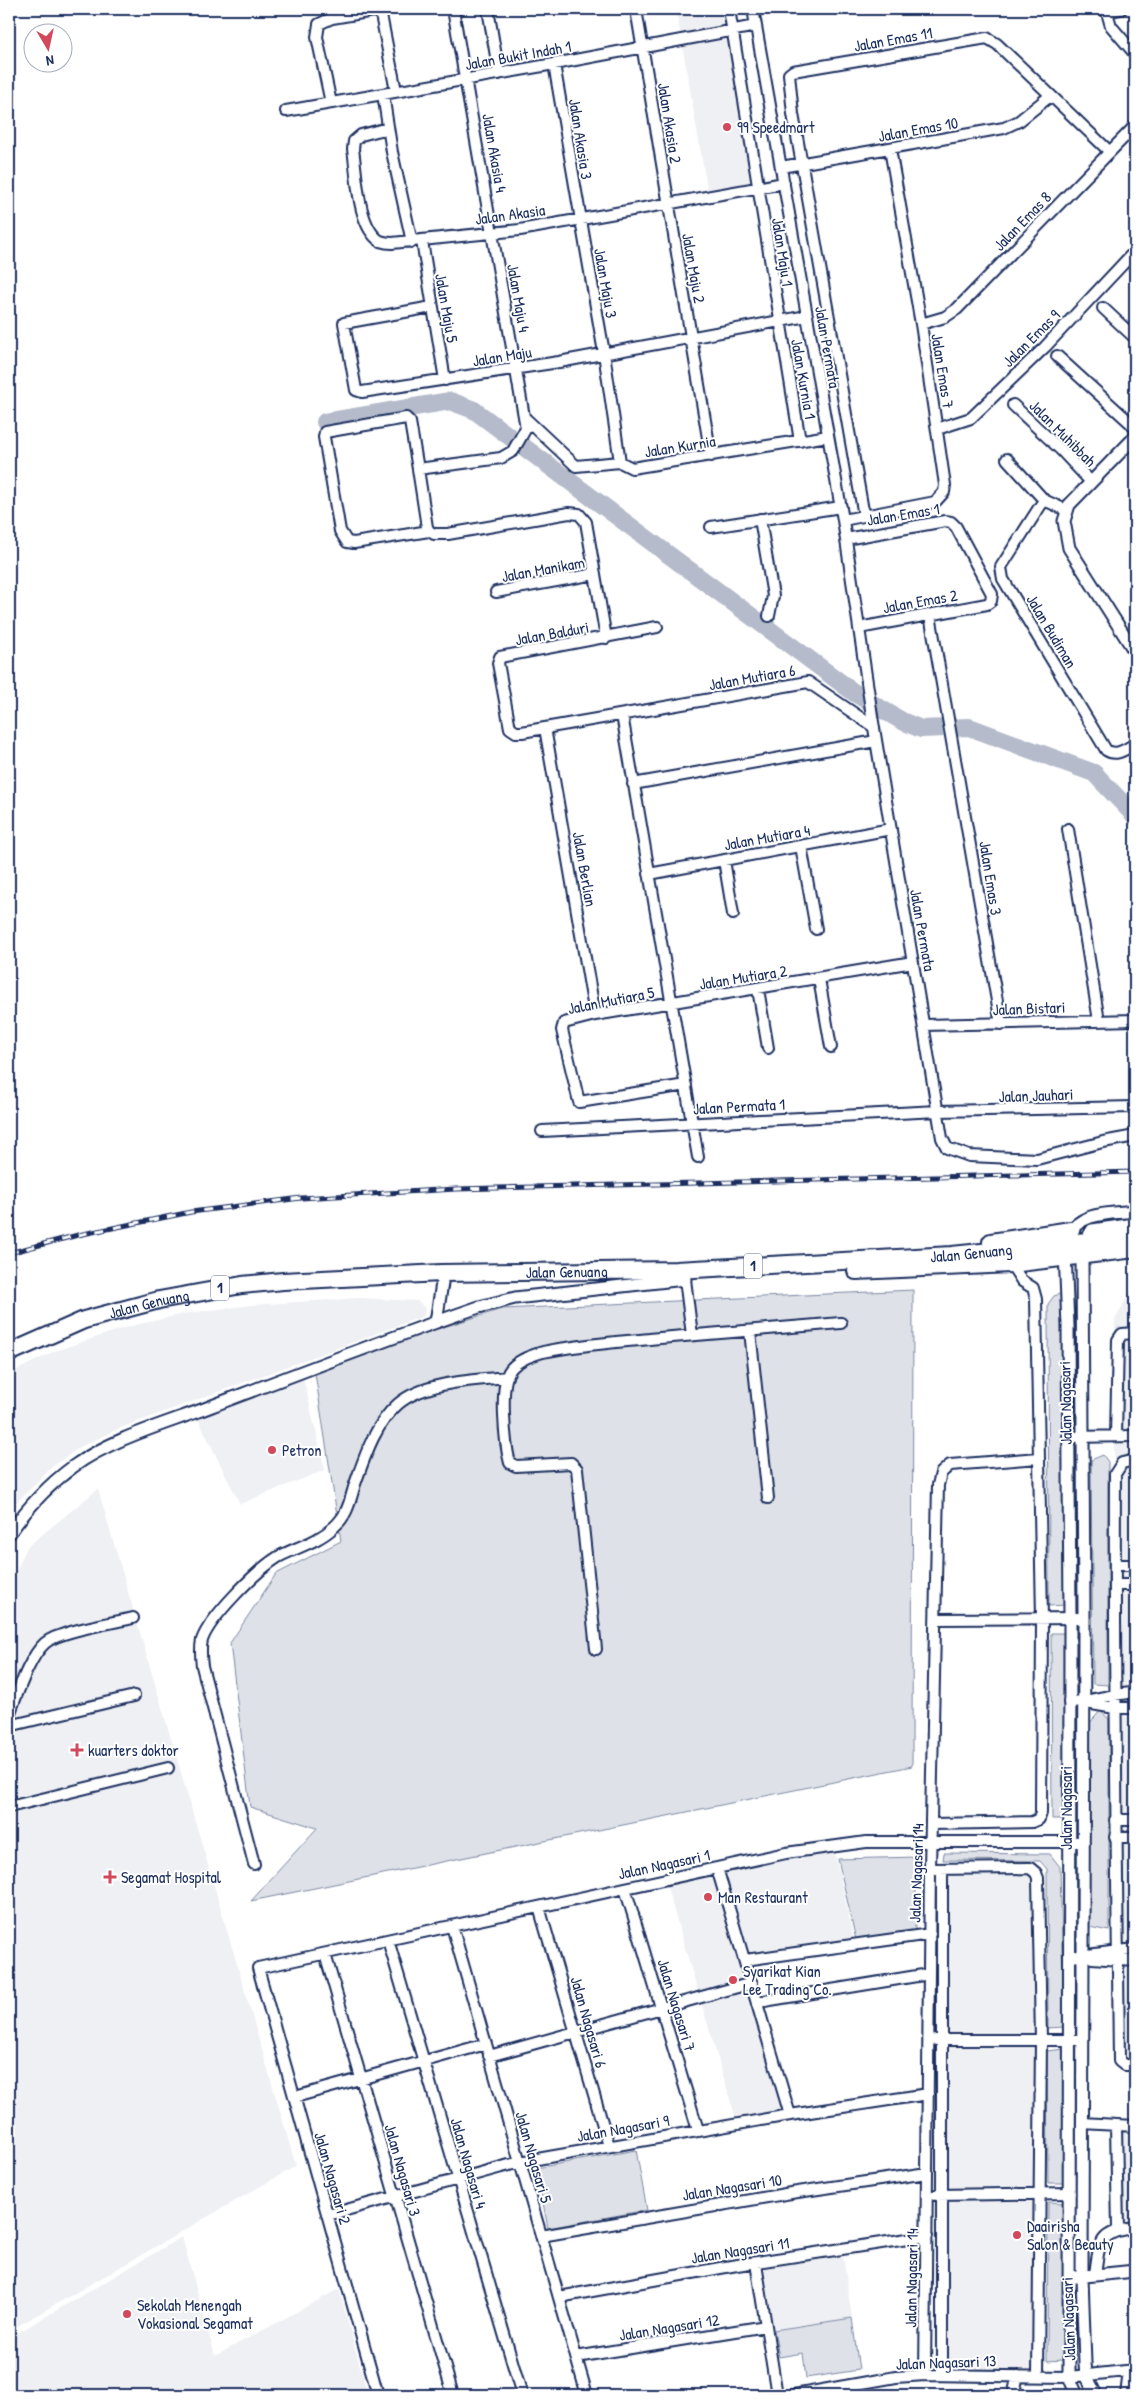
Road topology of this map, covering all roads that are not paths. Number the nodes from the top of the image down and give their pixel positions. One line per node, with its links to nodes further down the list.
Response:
1 (383, 9): 16 (street); 19 (street)
2 (453, 9): 15 (street, Jalan Akasia 4)
3 (488, 9): 14 (street)
4 (636, 9): 11 (street, Jalan Akasia 2)
5 (729, 9): 10 (street, Jalan Maju 1)
6 (753, 9): 9 (street, Jalan Permata)
7 (1121, 9): 8 (street)
8 (1106, 10): 12 (street)
9 (756, 26): 10 (street, Jalan Bukit Indah 1); 26 (street, Jalan Permata)
10 (732, 31): 11 (street, Jalan Bukit Indah 1); 28 (street, Jalan Maju 1)
11 (642, 48): 13 (street, Jalan Bukit Indah 1); 29 (street, Jalan Akasia 2)
12 (1135, 54)
13 (554, 64): 14 (street, Jalan Bukit Indah 1); 30 (street, Jalan Akasia 3)
14 (499, 74): 15 (street, Jalan Bukit Indah 1)
15 (467, 79): 16 (street, Jalan Bukit Indah 1); 31 (street, Jalan Akasia 4)
16 (396, 92): 17 (street, Jalan Bukit Indah 1)
17 (383, 94): 19 (street, Jalan Bukit Indah 1); 22 (street, Jalan Maju 5)
18 (1050, 96): 23 (street, Jalan Emas 10); 24 (street, Jalan Emas 11); 25 (street, Jalan Emas 11)
19 (331, 103): 20 (street, Jalan Bukit Indah 1)
20 (286, 111)
21 (1135, 126): 24 (street, Jalan Emas 8)
22 (388, 128): 32 (street, Jalan Maju 5); 32 (street, Jalan Akasia)
23 (890, 149): 25 (street, Jalan Emas 10); 38 (street, Jalan Emas 7)
24 (1110, 152): 38 (street, Jalan Emas 8)
25 (803, 164): 26 (street, Jalan Emas 10); 60 (street)
26 (781, 167): 27 (street, Jalan Permata)
27 (784, 183): 28 (street, Jalan Akasia); 36 (street, Jalan Permata)
28 (757, 187): 29 (street, Jalan Akasia); 37 (street, Jalan Maju 1)
29 (667, 204): 30 (street, Jalan Akasia); 39 (street, Jalan Maju 2)
30 (579, 218): 31 (street, Jalan Akasia); 41 (street, Jalan Maju 3)
31 (493, 232): 32 (street, Jalan Akasia); 43 (street, Jalan Maju 4)
32 (417, 241): 34 (street, Jalan Maju 5)
33 (1135, 251): 48 (street, Jalan Emas 9)
34 (432, 307): 44 (street, Jalan Maju 5); 44 (street, Jalan Maju)
35 (1104, 308): 40 (street)
36 (807, 316): 37 (street, Jalan Maju); 49 (street, Jalan Permata)
37 (779, 322): 39 (street, Jalan Maju); 51 (street, Jalan Kurnia 1)
38 (921, 324): 48 (street, Jalan Emas 7)
39 (690, 338): 41 (street, Jalan Maju); 52 (street, Jalan Maju 2)
40 (1135, 338)
41 (604, 353): 43 (street, Jalan Maju); 54 (street, Jalan Maju 3)
42 (1057, 356): 47 (street)
43 (516, 369): 44 (street, Jalan Maju); 46 (street, Jalan Maju 4)
44 (445, 380)
45 (1014, 405): 56 (street, Jalan Muhibbah)
46 (526, 419): 54 (street, Jalan Kurnia); 55 (street)
47 (1135, 426)
48 (937, 429): 60 (street, Jalan Emas 7)
49 (828, 436): 51 (street, Jalan Kurnia); 58 (street, Jalan Permata)
50 (1135, 437): 56 (street)
51 (800, 441): 52 (street, Jalan Kurnia)
52 (711, 456): 54 (street, Jalan Kurnia)
53 (1006, 459): 57 (street)
54 (620, 462)
55 (418, 469): 64 (street); 64 (street)
56 (1091, 482): 59 (street)
57 (1044, 500): 59 (street); 79 (street, Jalan Budiman)
58 (840, 507): 61 (street); 62 (street, Jalan Permata)
59 (1066, 510): 74 (street)
60 (864, 516): 62 (street, Jalan Emas 7)
61 (760, 519): 63 (street); 69 (street)
62 (843, 520): 65 (street, Jalan Permata)
63 (712, 527)
64 (429, 531): 66 (street)
65 (846, 539): 68 (street, Jalan Emas 1); 72 (street, Jalan Permata)
66 (595, 574): 67 (street, Jalan Manikam); 73 (street)
67 (496, 592)
68 (987, 604): 70 (street, Jalan Emas 2)
69 (769, 616)
70 (930, 616): 72 (street, Jalan Emas 2); 95 (street, Jalan Emas 3)
71 (657, 627): 73 (street, Jalan Balduri)
72 (859, 628): 76 (street, Jalan Permata)
73 (606, 638): 77 (street, Jalan Balduri)
74 (1133, 644)
75 (622, 715): 76 (street, Jalan Mutiara 6); 77 (street, Jalan Mutiara 6); 80 (street)
76 (874, 727): 78 (street, Jalan Permata)
77 (545, 728): 92 (street, Jalan Berlian)
78 (876, 741): 80 (street); 82 (street, Jalan Permata)
79 (1135, 744)
80 (633, 784): 85 (street)
81 (1068, 829): 94 (street)
82 (891, 830): 83 (street, Jalan Mutiara 4); 88 (street, Jalan Permata)
83 (801, 846): 84 (street, Jalan Mutiara 4); 87 (street)
84 (724, 860): 85 (street, Jalan Mutiara 4); 86 (street)
85 (649, 874): 91 (street)
86 (733, 914)
87 (816, 929)
88 (913, 962): 89 (street, Jalan Mutiara 2); 96 (street, Jalan Permata)
89 (819, 979): 90 (street, Jalan Mutiara 2); 97 (street)
90 (758, 989): 91 (street, Jalan Mutiara 2); 98 (street)
91 (672, 1004): 92 (street, Jalan Mutiara 5); 99 (street)
92 (595, 1015): 99 (street, Jalan Mutiara 5)
93 (1135, 1020): 94 (street, Jalan Bistari)
94 (1099, 1021): 95 (street, Jalan Bistari)
95 (1001, 1024): 96 (street, Jalan Bistari)
96 (924, 1025): 101 (street, Jalan Permata)
97 (831, 1047)
98 (768, 1048)
99 (686, 1085): 102 (street)
100 (1135, 1107): 101 (street, Jalan Jauhari)
101 (938, 1111): 102 (street, Jalan Permata 1); 104 (street, Jalan Permata)
102 (692, 1123): 103 (street, Jalan Permata 1); 105 (street)
103 (542, 1131)
104 (1135, 1136)
105 (698, 1157)
106 (1135, 1211): 109 (street)
107 (1135, 1224): 110 (street)
108 (1135, 1236): 110 (highway, Jalan Genuang / 1)
109 (1067, 1243): 110 (highway, Jalan Genuang / 1); 112 (highway, Jalan Genuang / 1); 113 (highway, Jalan Genuang / 1); 125 (street, Jalan Nagasari)
110 (1083, 1248): 111 (highway, Jalan Genuang / 1); 126 (street, Jalan Nagasari)
111 (1135, 1249)
112 (1011, 1264): 114 (highway, Jalan Genuang / 1); 127 (street, Jalan Nagasari)
113 (442, 1278): 114 (highway, Jalan Genuang / 1); 115 (street); 120 (highway, Jalan Genuang / 1); 121 (highway, Jalan Genuang / 1)
114 (685, 1278): 115 (street); 119 (street)
115 (436, 1322): 130 (street)
116 (841, 1323): 117 (street)
117 (750, 1331): 119 (street); 129 (street)
118 (1135, 1333): 123 (street)
119 (692, 1335): 122 (street)
120 (9, 1353)
121 (9, 1359)
122 (507, 1377): 140 (street); 160 (street)
123 (1116, 1436): 124 (street); 126 (street)
124 (1135, 1436)
125 (1069, 1437): 126 (street); 137 (street, Jalan Nagasari)
126 (1082, 1437): 138 (street, Jalan Nagasari)
127 (1038, 1458): 136 (street, Jalan Nagasari); 139 (street, Jalan Nagasari 14)
128 (1135, 1460): 131 (street)
129 (768, 1498)
130 (9, 1534)
131 (1116, 1565): 132 (street); 133 (street)
132 (1135, 1565)
133 (1116, 1585): 134 (street); 141 (street)
134 (1135, 1585)
135 (133, 1618): 148 (street)
136 (1042, 1618): 137 (street); 139 (street); 154 (street, Jalan Nagasari)
137 (1070, 1618): 138 (street); 144 (street, Jalan Nagasari)
138 (1084, 1618): 145 (street, Jalan Nagasari)
139 (936, 1620): 154 (street, Jalan Nagasari 14)
140 (596, 1649)
141 (1114, 1693): 142 (street); 145 (street); 146 (street)
142 (1135, 1693)
143 (134, 1696): 149 (street)
144 (1069, 1702): 145 (street); 159 (street, Jalan Nagasari)
145 (1082, 1702): 146 (street); 158 (street, Jalan Nagasari)
146 (1115, 1708): 147 (street); 152 (street)
147 (1135, 1708)
148 (9, 1715)
149 (9, 1726)
150 (168, 1768): 151 (street)
151 (9, 1807)
152 (1115, 1820): 153 (street); 155 (street)
153 (1135, 1820)
154 (932, 1824): 157 (street, Jalan Nagasari 14)
155 (1115, 1837): 156 (street); 170 (street)
156 (1135, 1837)
157 (932, 1842): 159 (street, Jalan Nagasari 1); 161 (street, Jalan Nagasari 1); 162 (street, Jalan Nagasari 14)
158 (1082, 1842): 159 (street, Jalan Nagasari 1); 172 (street, Jalan Nagasari)
159 (1070, 1843): 173 (street, Jalan Nagasari)
160 (254, 1864)
161 (717, 1868): 164 (street, Jalan Nagasari 1); 174 (street)
162 (930, 1869): 163 (street, Jalan Nagasari); 167 (street, Jalan Nagasari 14)
163 (942, 1869): 184 (street, Jalan Nagasari 14); 185 (street, Jalan Nagasari)
164 (625, 1888): 165 (street, Jalan Nagasari 1); 181 (street, Jalan Nagasari 7)
165 (539, 1907): 166 (street, Jalan Nagasari 1); 182 (street, Jalan Nagasari 6)
166 (452, 1926): 168 (street, Jalan Nagasari 1); 187 (street, Jalan Nagasari 5)
167 (930, 1934): 174 (street); 178 (street, Jalan Nagasari 14)
168 (388, 1940): 171 (street, Jalan Nagasari 1); 189 (street, Jalan Nagasari 4)
169 (1135, 1949): 170 (street)
170 (1118, 1950): 172 (street); 175 (street)
171 (325, 1954): 177 (street, Jalan Nagasari 1); 191 (street, Jalan Nagasari 3)
172 (1083, 1956): 173 (street); 175 (street); 186 (street, Jalan Nagasari)
173 (1071, 1957): 186 (street, Jalan Nagasari)
174 (745, 1960): 179 (street)
175 (1118, 1961): 176 (street); 190 (street)
176 (1135, 1962)
177 (258, 1968): 193 (street, Jalan Nagasari 2)
178 (929, 1974): 180 (street); 183 (street, Jalan Nagasari 14)
179 (752, 1983): 180 (street); 181 (street)
180 (758, 2002): 194 (street)
181 (663, 2009): 182 (street); 198 (street, Jalan Nagasari 7)
182 (576, 2032): 188 (street); 199 (street, Jalan Nagasari 6)
183 (928, 2040): 184 (street); 192 (street, Jalan Nagasari 14)
184 (942, 2040): 185 (street); 207 (street, Jalan Nagasari 14)
185 (1040, 2040): 186 (street); 203 (street, Jalan Nagasari)
186 (1077, 2040): 195 (street, Jalan Nagasari); 204 (street, Jalan Nagasari)
187 (486, 2044): 188 (street, Jalan Nagasari 5); 189 (street)
188 (489, 2056): 200 (street, Jalan Nagasari 5)
189 (424, 2062): 191 (street); 202 (street, Jalan Nagasari 4)
190 (1135, 2065)
191 (362, 2080): 193 (street); 205 (street, Jalan Nagasari 3)
192 (928, 2094): 194 (street, Jalan Nagasari 9); 201 (street, Jalan Nagasari 14)
193 (295, 2097): 208 (street, Jalan Nagasari 2)
194 (790, 2115): 198 (street, Jalan Nagasari 9)
195 (1082, 2122): 196 (street); 216 (street, Jalan Nagasari)
196 (1116, 2126): 197 (street); 210 (street)
197 (1135, 2126)
198 (698, 2130): 199 (street, Jalan Nagasari 9)
199 (609, 2146): 200 (street, Jalan Nagasari 9)
200 (520, 2162): 202 (street, Jalan Nagasari 9); 211 (street, Jalan Nagasari 5)
201 (927, 2173): 206 (street, Jalan Nagasari 14); 211 (street, Jalan Nagasari 10)
202 (458, 2178): 205 (street, Jalan Nagasari 9); 229 (street, Jalan Nagasari 4)
203 (1040, 2193): 204 (street); 207 (street); 225 (street, Jalan Nagasari)
204 (1070, 2193): 216 (street, Jalan Nagasari)
205 (395, 2195): 208 (street, Jalan Nagasari 9); 228 (street, Jalan Nagasari 3)
206 (927, 2195): 207 (street); 212 (street, Jalan Nagasari 14)
207 (941, 2195): 221 (street, Jalan Nagasari 14)
208 (328, 2215): 227 (street, Jalan Nagasari 2)
209 (1135, 2228): 210 (street)
210 (1118, 2230): 215 (street)
211 (541, 2236): 217 (street, Jalan Nagasari 5)
212 (927, 2236): 213 (street, Jalan Nagasari 11); 222 (street, Jalan Nagasari 14)
213 (756, 2263): 217 (street, Jalan Nagasari 11); 218 (street)
214 (1135, 2271): 215 (street)
215 (1095, 2276): 216 (street)
216 (1077, 2277): 223 (street, Jalan Nagasari); 226 (street, Jalan Nagasari)
217 (559, 2297): 219 (street, Jalan Nagasari 5)
218 (766, 2326): 219 (street, Jalan Nagasari 12); 231 (street)
219 (576, 2357): 230 (street, Jalan Nagasari 5)
220 (1132, 2371): 223 (street, Jalan Nagasari 13); 236 (street)
221 (942, 2374): 222 (street, Jalan Nagasari 13); 224 (street, Jalan Nagasari 13)
222 (926, 2375): 232 (street, Jalan Nagasari 13)
223 (1086, 2375): 226 (street, Jalan Nagasari 13); 235 (street)
224 (1018, 2376): 225 (street, Jalan Nagasari 13); 233 (street)
225 (1038, 2376): 226 (street, Jalan Nagasari 13)
226 (1069, 2377): 234 (street)
227 (378, 2395)
228 (452, 2395)
229 (522, 2395)
230 (587, 2395)
231 (777, 2395)
232 (794, 2395)
233 (1014, 2395)
234 (1077, 2395)
235 (1096, 2395)
236 (1126, 2395)

